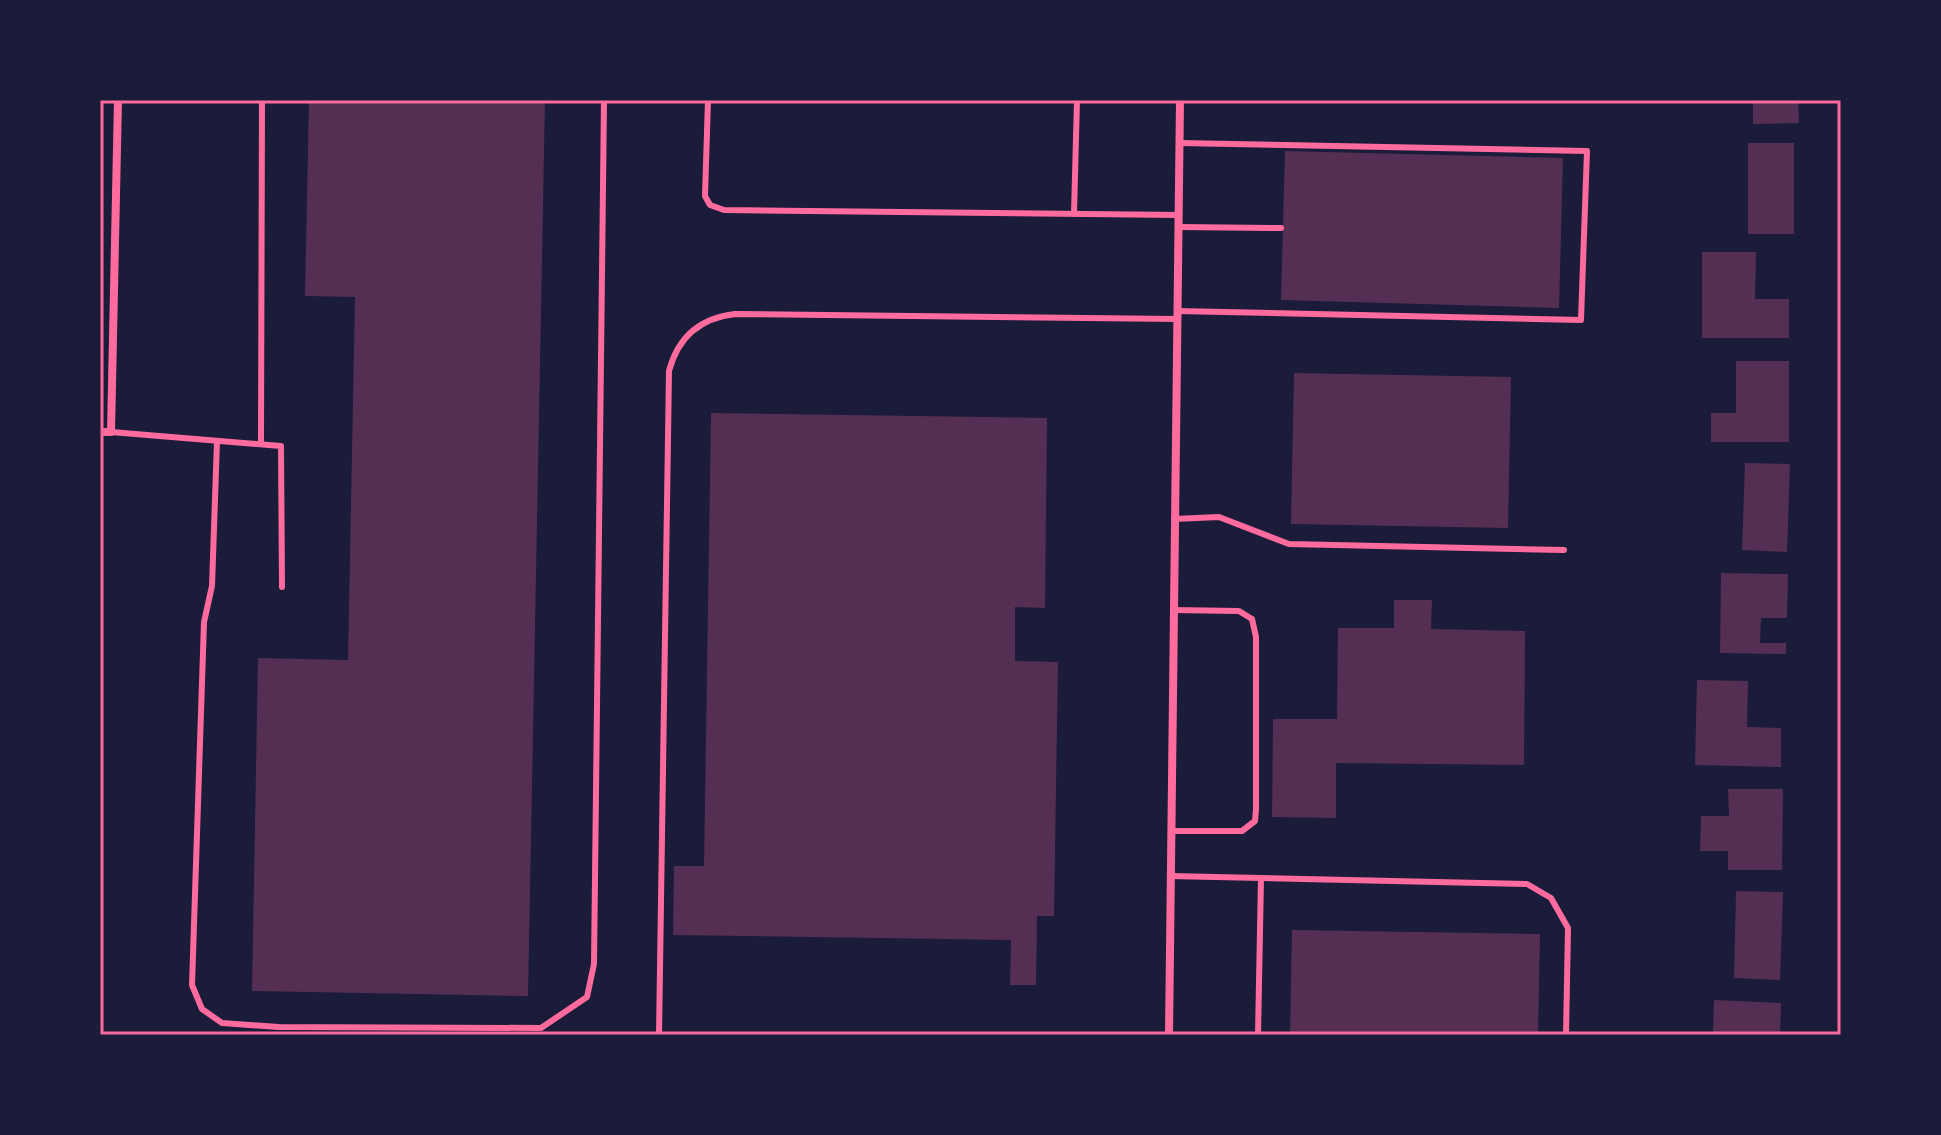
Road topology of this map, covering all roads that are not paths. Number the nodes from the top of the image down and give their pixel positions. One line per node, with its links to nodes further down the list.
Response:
1 (118, 100): 14 (street)
2 (262, 100): 16 (lane)
3 (604, 100): 15 (lane)
4 (708, 100): 8 (lane)
5 (1077, 100): 8 (lane)
6 (1180, 100): 7 (street)
7 (1179, 143): 9 (street); 12 (lane)
8 (1074, 214): 9 (lane)
9 (1179, 215): 10 (street)
10 (1178, 227): 11 (lane); 12 (street)
11 (1281, 228)
12 (1177, 315): 17 (street); 24 (lane)
13 (100, 432): 14 (street)
14 (111, 432): 15 (lane)
15 (217, 441): 16 (lane)
16 (261, 444): 19 (lane)
17 (1174, 519): 18 (lane); 20 (street)
18 (1564, 550)
19 (282, 587)
20 (1173, 610): 21 (street); 21 (lane)
21 (1171, 831): 22 (street)
22 (1170, 876): 23 (lane); 25 (street)
23 (1261, 878): 26 (lane); 27 (lane)
24 (659, 1035)
25 (1169, 1035)
26 (1258, 1035)
27 (1566, 1035)

